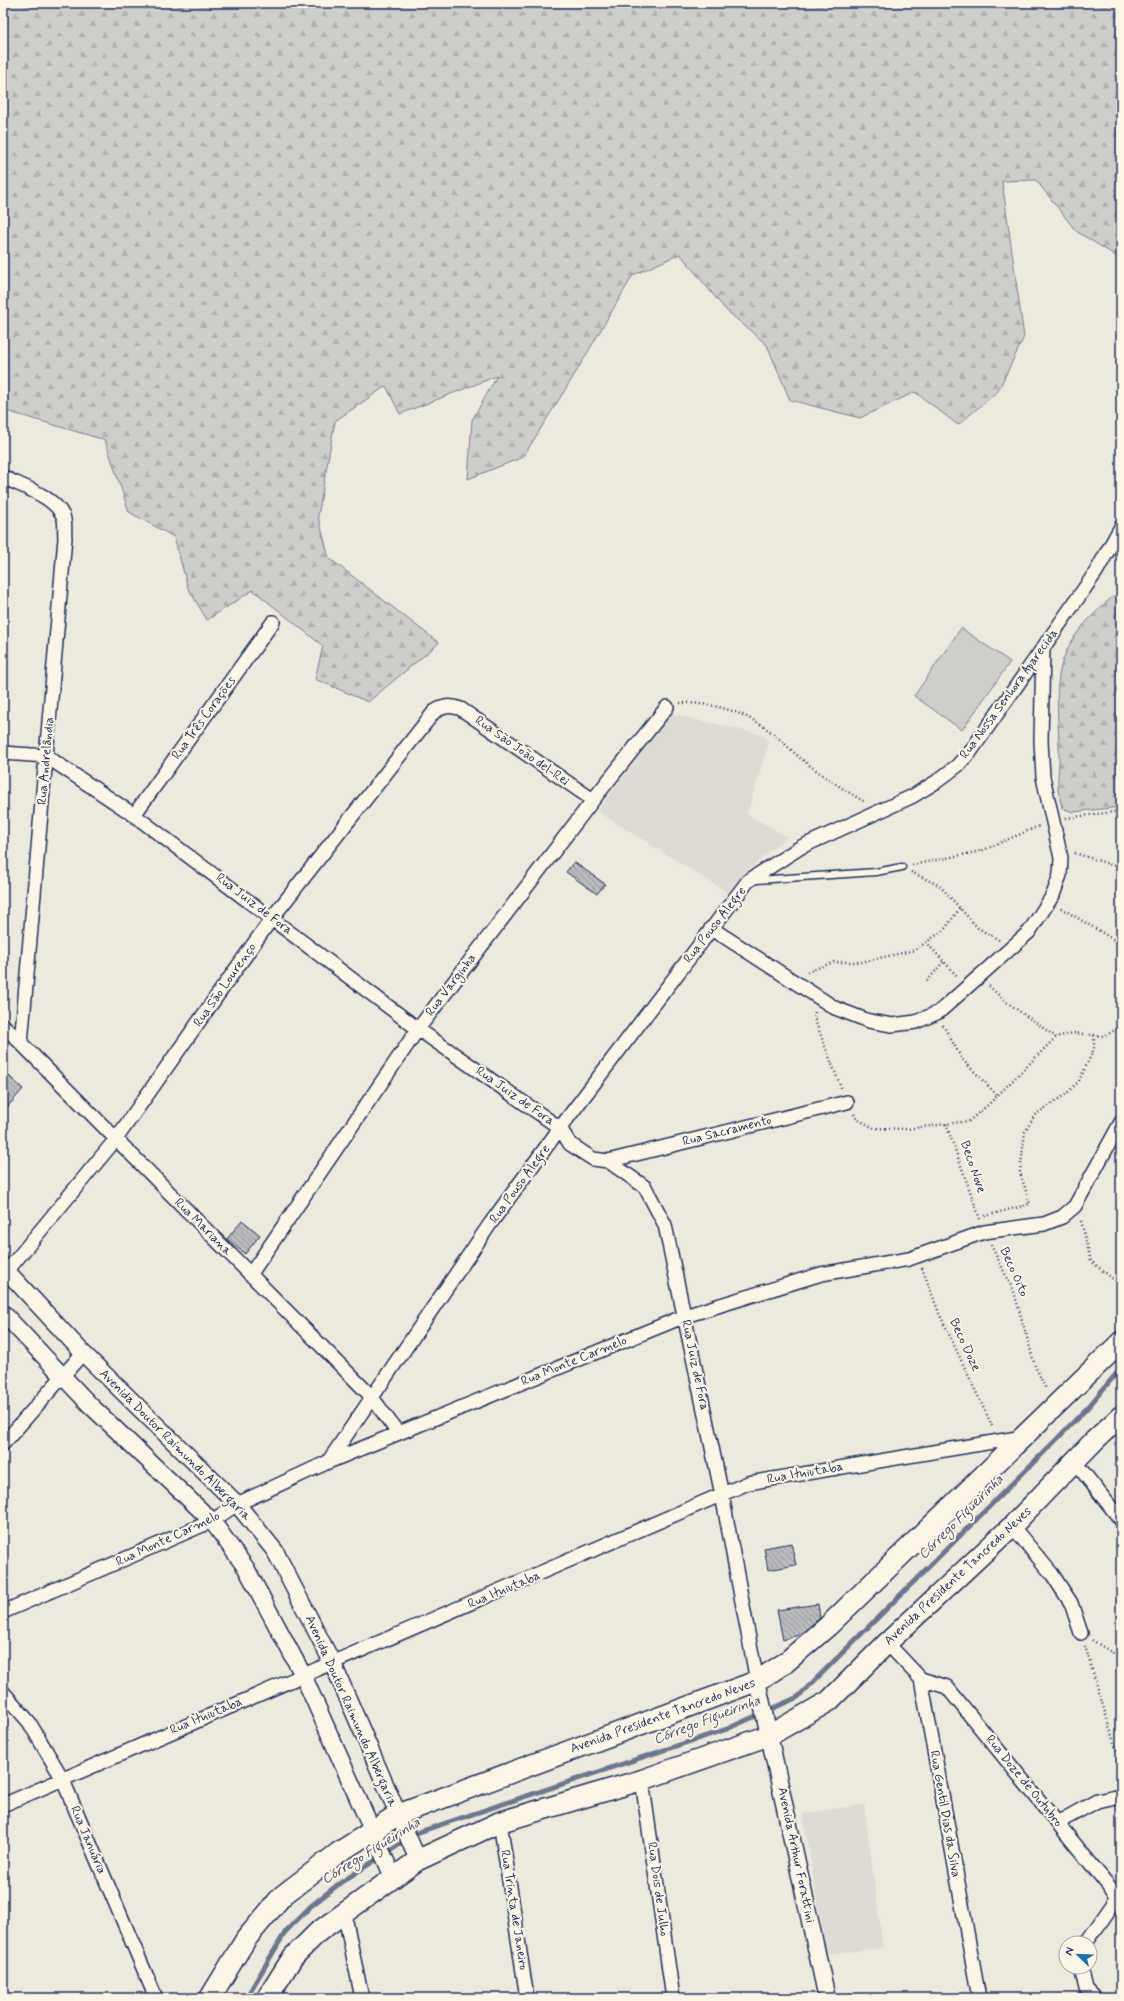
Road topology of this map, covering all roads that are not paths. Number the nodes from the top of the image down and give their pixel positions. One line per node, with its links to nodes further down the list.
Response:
1 (3, 476): 8 (street, Rua Andrelândia)
2 (1121, 527): 4 (street, Rua Nossa Senhora Aparecida)
3 (273, 622): 10 (street, Rua Três Corações)
4 (1043, 649): 11 (street, Rua Nossa Senhora Aparecida); 15 (street)
5 (449, 706): 9 (street, Rua São João del-Rei); 14 (street, Rua São Lourenço)
6 (667, 707): 9 (street, Rua Varginha)
7 (3, 753): 8 (street, Rua Juiz de Fora)
8 (46, 756): 10 (street, Rua Juiz de Fora); 18 (street, Rua Andrelândia)
9 (593, 800): 17 (street, Rua Varginha)
10 (134, 815): 14 (street, Rua Juiz de Fora)
11 (794, 852): 13 (street, Rua Pouso Alegre)
12 (902, 867): 13 (lane)
13 (748, 881): 15 (street, Rua Pouso Alegre)
14 (272, 918): 17 (street, Rua Juiz de Fora); 22 (street, Rua São Lourenço)
15 (711, 928): 21 (street, Rua Pouso Alegre)
16 (3, 1025): 18 (street, Rua Mariana)
17 (418, 1028): 21 (street, Rua Juiz de Fora); 25 (street, Rua Varginha)
18 (21, 1042): 22 (street, Rua Mariana)
19 (847, 1102): 23 (street, Rua Sacramento)
20 (1121, 1122): 27 (street, Rua Monte Carmelo)
21 (560, 1128): 23 (street, Rua Juiz de Fora); 31 (street, Rua Pouso Alegre)
22 (116, 1139): 24 (street, Rua São Lourenço); 25 (street, Rua Mariana)
23 (608, 1161): 27 (street, Rua Juiz de Fora)
24 (5, 1269): 29 (street, Avenida Doutor Raimundo Albergaria)
25 (250, 1275): 31 (street, Rua Mariana)
26 (3, 1314): 30 (street, Avenida Doutor Raimundo Albergaria)
27 (685, 1316): 33 (street, Rua Monte Carmelo); 38 (street, Rua Juiz de Fora)
28 (1121, 1342): 34 (main road, Avenida Presidente Tancredo Neves)
29 (83, 1353): 30 (street); 39 (street, Avenida Doutor Raimundo Albergaria)
30 (64, 1377): 35 (street); 41 (street, Avenida Doutor Raimundo Albergaria)
31 (371, 1396): 33 (street, Rua Mariana); 36 (street, Rua Pouso Alegre)
32 (1121, 1416): 37 (main road, Avenida Presidente Tancredo Neves)
33 (398, 1433): 36 (street, Rua Monte Carmelo)
34 (1023, 1437): 38 (street, Rua Ituiutaba); 49 (main road, Avenida Presidente Tancredo Neves)
35 (3, 1444)
36 (328, 1462): 39 (street, Rua Monte Carmelo)
37 (1075, 1462): 40 (street); 42 (main road, Avenida Presidente Tancredo Neves)
38 (722, 1495): 46 (street, Rua Ituiutaba); 49 (street, Rua Juiz de Fora)
39 (237, 1504): 41 (street, Rua Monte Carmelo); 46 (street, Avenida Doutor Raimundo Albergaria)
40 (1121, 1520)
41 (212, 1521): 43 (street, Rua Monte Carmelo); 47 (street, Avenida Doutor Raimundo Albergaria)
42 (1012, 1526): 44 (street); 45 (main road, Avenida Presidente Tancredo Neves)
43 (3, 1612)
44 (1082, 1633)
45 (887, 1643): 48 (street); 51 (main road, Avenida Presidente Tancredo Neves)
46 (333, 1664): 47 (street, Rua Ituiutaba); 56 (street, Avenida Doutor Raimundo Albergaria)
47 (303, 1675): 52 (street, Rua Ituiutaba); 59 (street, Avenida Doutor Raimundo Albergaria)
48 (921, 1679): 58 (street, Rua Doze de Outubro); 73 (street, Rua Gentil Dias da Silva)
49 (757, 1681): 51 (street, Avenida Arthur Forattini); 56 (main road, Avenida Presidente Tancredo Neves)
50 (3, 1692): 52 (street, Rua Januária)
51 (770, 1735): 53 (main road, Avenida Presidente Tancredo Neves); 72 (street, Avenida Arthur Forattini)
52 (62, 1778): 55 (street, Rua Ituiutaba); 66 (street, Rua Januária)
53 (642, 1780): 57 (main road, Avenida Presidente Tancredo Neves); 71 (street, Rua Dois de Julho)
54 (1121, 1796): 58 (street)
55 (3, 1805)
56 (397, 1815): 59 (main road, Avenida Presidente Tancredo Neves); 60 (street, Avenida Doutor Raimundo Albergaria)
57 (500, 1822): 60 (main road, Avenida Presidente Tancredo Neves); 70 (street, Rua Trinta de Janeiro)
58 (1057, 1823): 62 (street, Rua Doze de Outubro)
59 (373, 1830): 61 (street, Avenida Doutor Raimundo Albergaria); 67 (main road, Avenida Presidente Tancredo Neves)
60 (418, 1860): 61 (main road, Avenida Presidente Tancredo Neves)
61 (393, 1877): 63 (main road, Avenida Presidente Tancredo Neves)
62 (1119, 1899): 64 (street, Rua Doze de Outubro)
63 (344, 1912): 68 (main road, Avenida Presidente Tancredo Neves); 69 (street)
64 (1092, 1935)
65 (1082, 1975): 74 (street)
66 (156, 1998)
67 (210, 1998)
68 (267, 1998)
69 (362, 1998)
70 (527, 1998)
71 (674, 1998)
72 (827, 1998)
73 (979, 1998)
74 (1095, 1998)

